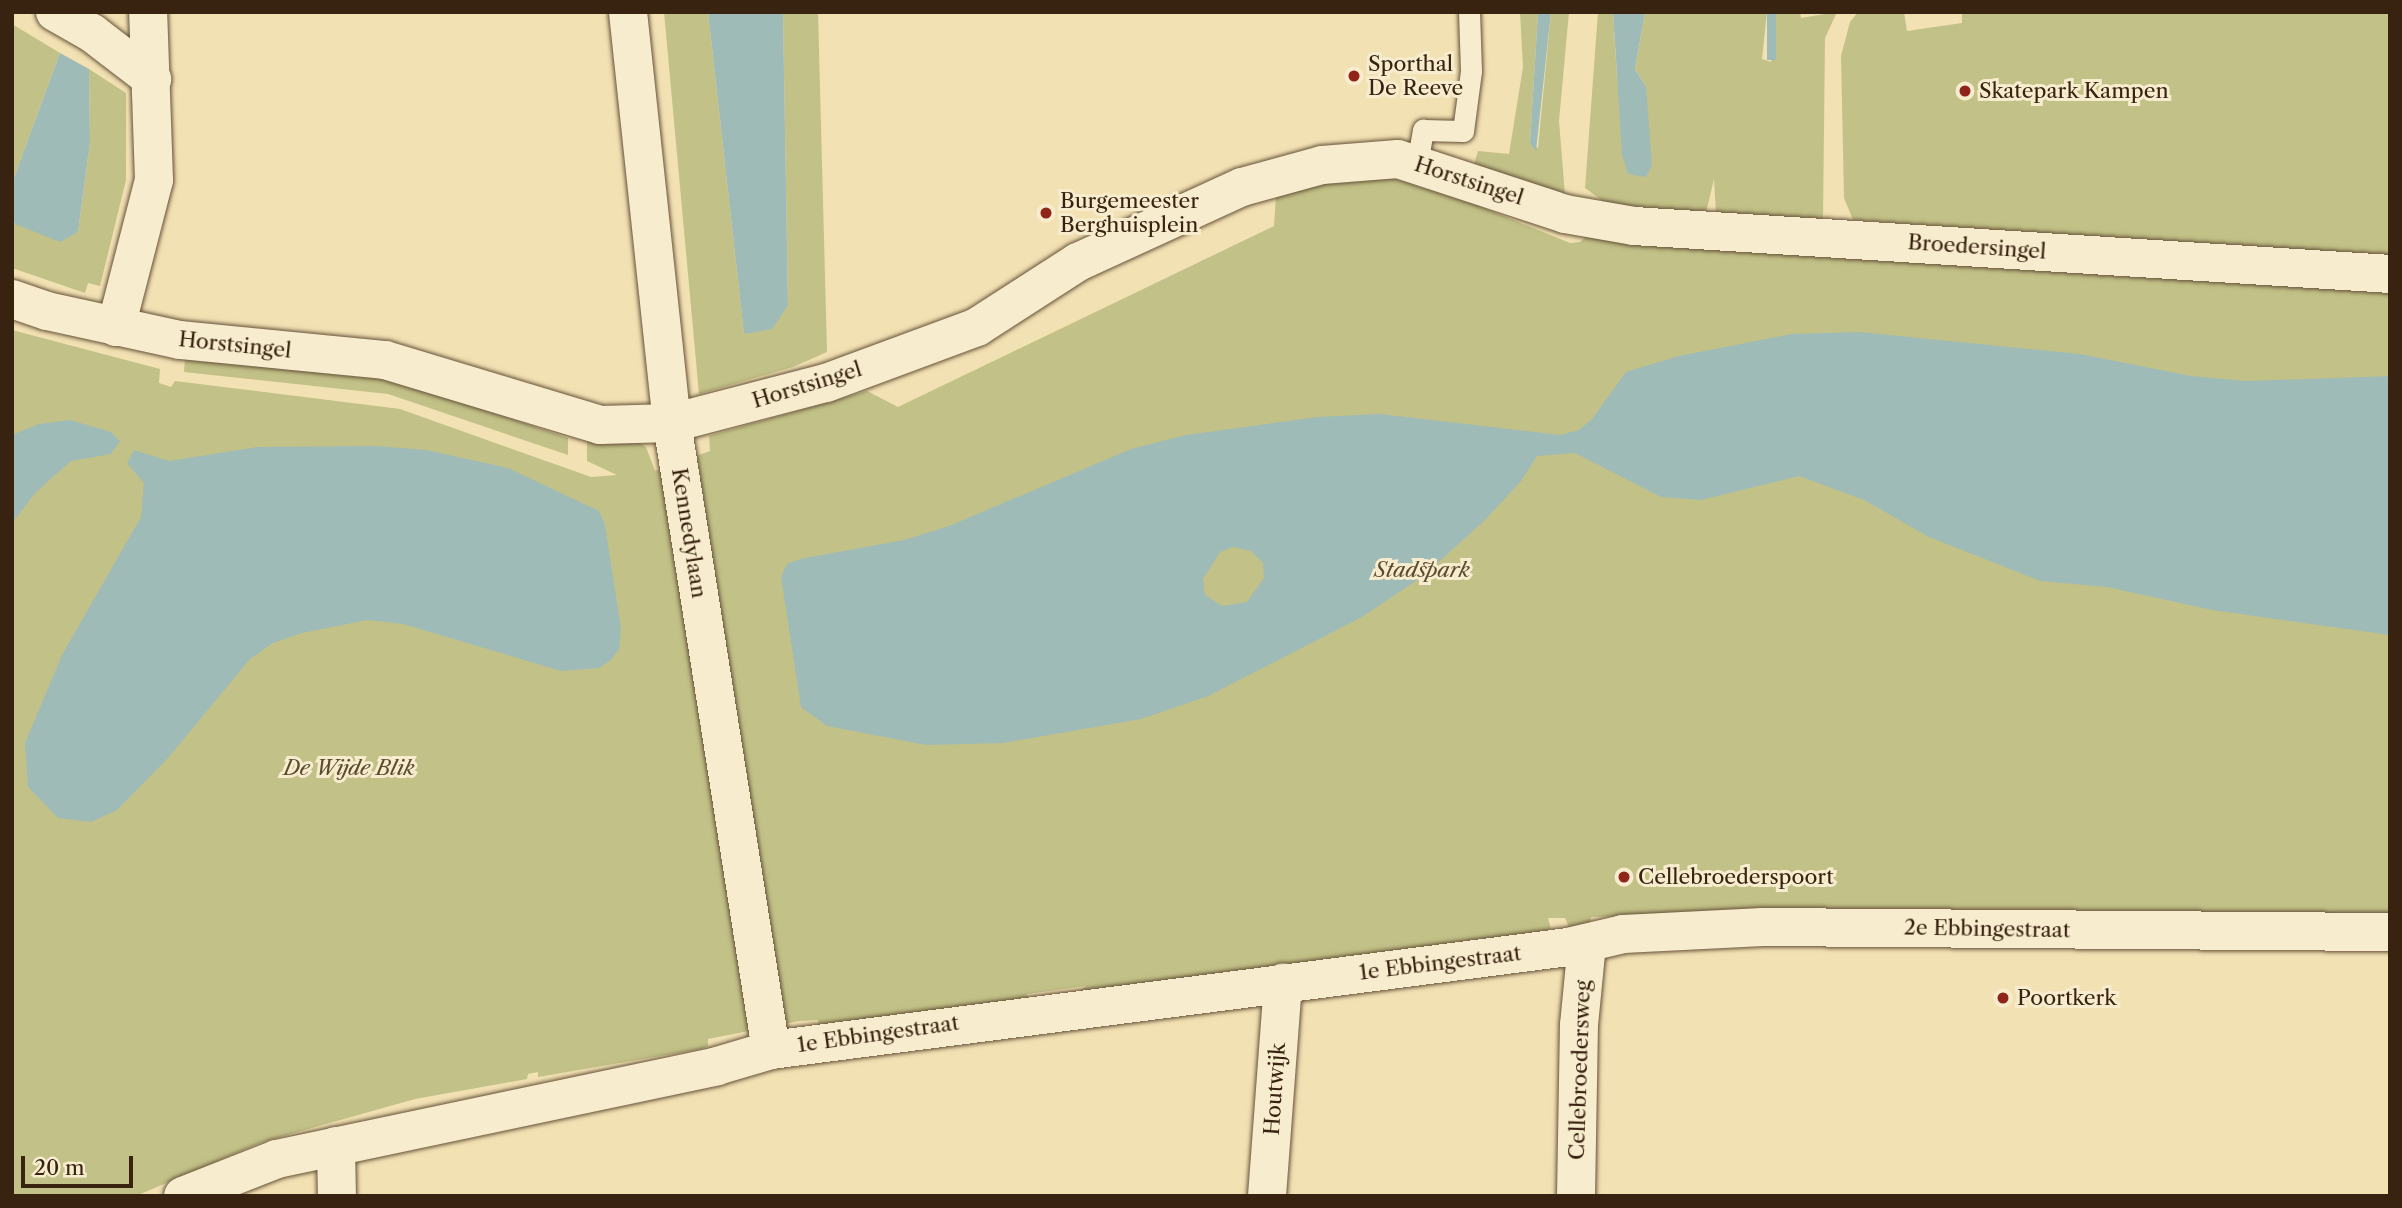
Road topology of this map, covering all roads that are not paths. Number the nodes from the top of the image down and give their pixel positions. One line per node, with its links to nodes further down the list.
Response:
1 (55, 12): 5 (street)
2 (148, 12): 5 (street)
3 (628, 12): 11 (street, Kennedylaan)
4 (1469, 12): 6 (lane)
5 (152, 79): 10 (street)
6 (1417, 164): 7 (street, Horstsingel); 11 (street, Horstsingel)
7 (1565, 214): 8 (street, Broedersingel)
8 (2390, 274)
9 (12, 299): 10 (street, Horstsingel)
10 (116, 327): 11 (street, Horstsingel)
11 (672, 423): 15 (street, Kennedylaan)
12 (2390, 932): 13 (street, 2e Ebbingestraat)
13 (1587, 943): 14 (street, 1e Ebbingestraat); 20 (street, Cellebroedersweg)
14 (1283, 983): 15 (street, 1e Ebbingestraat); 19 (street, Houtwijk)
15 (771, 1050): 16 (street, 1e Ebbingestraat)
16 (336, 1146): 17 (street, 1e Ebbingestraat); 18 (street)
17 (183, 1196)
18 (337, 1196)
19 (1267, 1196)
20 (1576, 1196)

